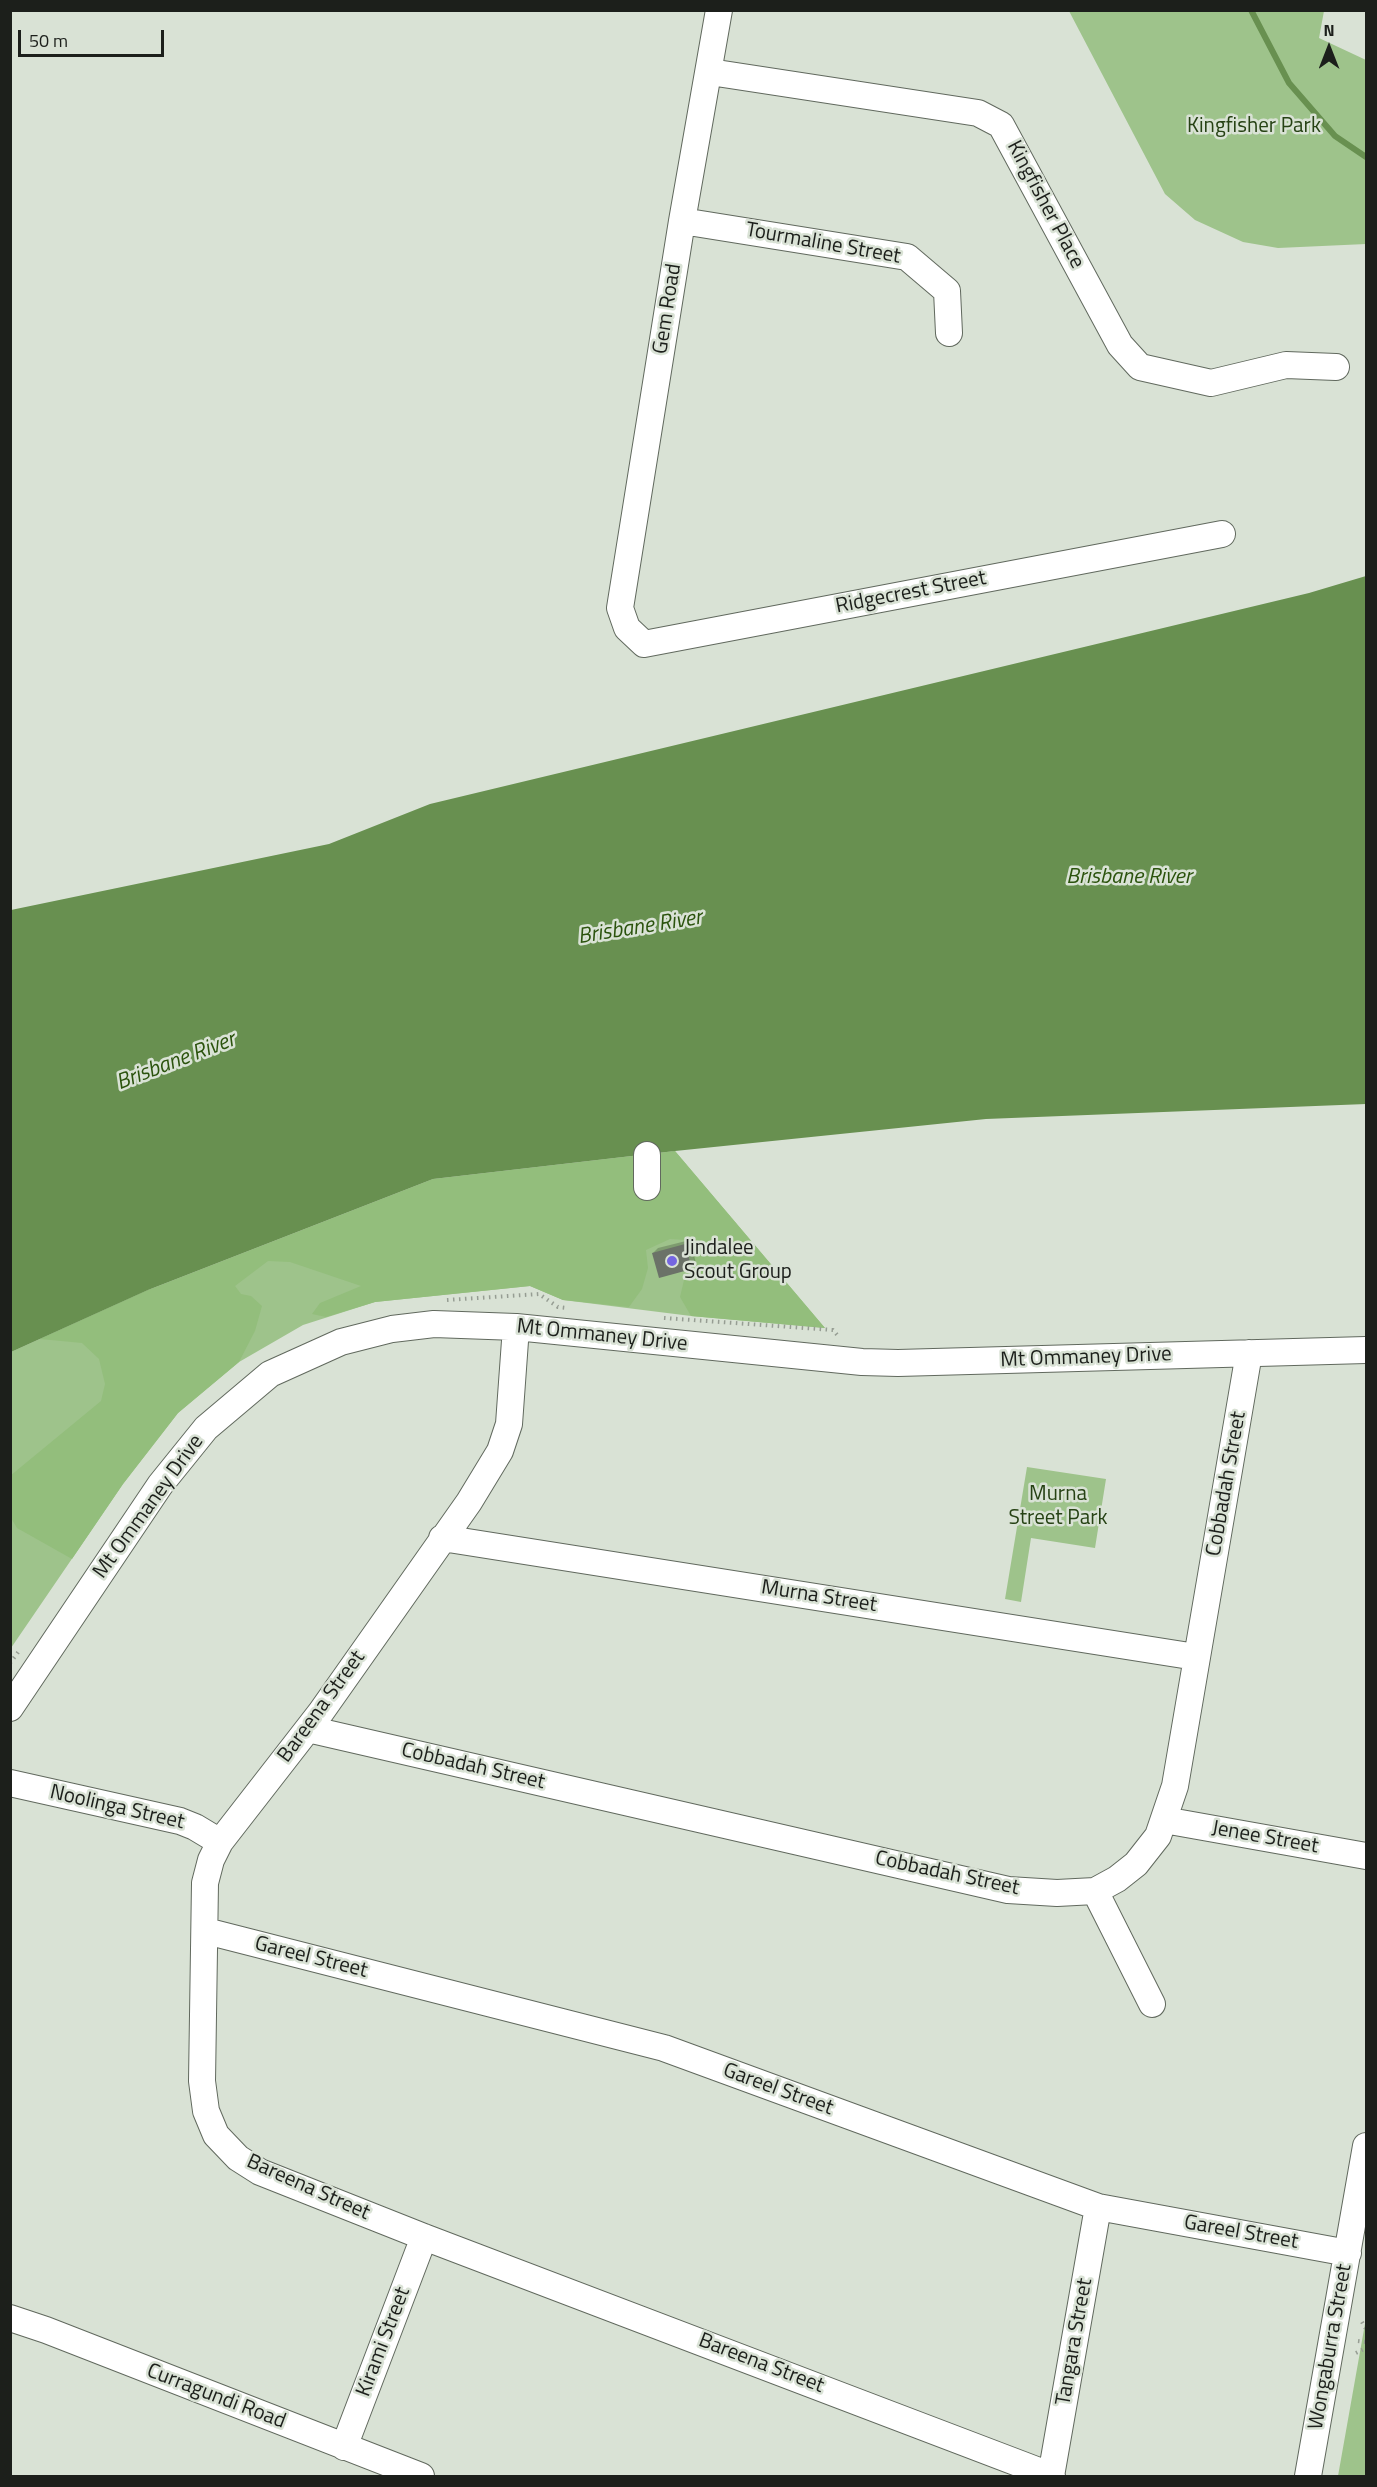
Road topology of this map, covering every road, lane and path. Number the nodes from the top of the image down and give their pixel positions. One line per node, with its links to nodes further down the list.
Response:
1 (719, 10): 2 (street, Gem Road)
2 (710, 72): 3 (street, Gem Road); 5 (street, Kingfisher Place)
3 (682, 221): 4 (street, Tourmaline Street); 7 (street, Gem Road)
4 (949, 333)
5 (1336, 367)
6 (1222, 534): 7 (street, Ridgecrest Street)
7 (620, 608)
8 (647, 1155): 9 (street)
9 (647, 1187)
10 (516, 1327): 12 (street, Mt Ommaney Drive); 13 (street, Bareena Street); 15 (street, Mt Ommaney Drive)
11 (1366, 1350): 12 (street, Mt Ommaney Drive)
12 (1249, 1353): 14 (street, Cobbadah Street)
13 (442, 1538): 14 (street, Murna Street); 16 (street, Bareena Street)
14 (1196, 1657): 18 (street, Cobbadah Street)
15 (10, 1708)
16 (308, 1729): 19 (street, Bareena Street); 21 (street, Cobbadah Street)
17 (10, 1783): 19 (street, Noolinga Street)
18 (1164, 1820): 20 (street, Jenee Street); 21 (street, Cobbadah Street)
19 (220, 1842): 22 (street, Bareena Street)
20 (1366, 1856)
21 (1095, 1891): 23 (street)
22 (206, 1931): 25 (street, Gareel Street); 26 (street, Bareena Street)
23 (1152, 2004)
24 (1366, 2146): 27 (street, Wongaburra Street)
25 (1098, 2207): 27 (street, Gareel Street); 37 (street, Tangara Street)
26 (424, 2237): 35 (street, Kirami Street); 37 (street, Bareena Street)
27 (1348, 2253): 38 (street, Wongaburra Street)
28 (10, 2319): 35 (street, Curragundi Road)
29 (1362, 2322): 30 (path)
30 (1366, 2329)
31 (1358, 2341): 32 (path)
32 (1366, 2342)
33 (1366, 2348): 34 (path)
34 (1356, 2354)
35 (344, 2447): 36 (street, Curragundi Road)
36 (421, 2476)
37 (1052, 2476)
38 (1308, 2476)

